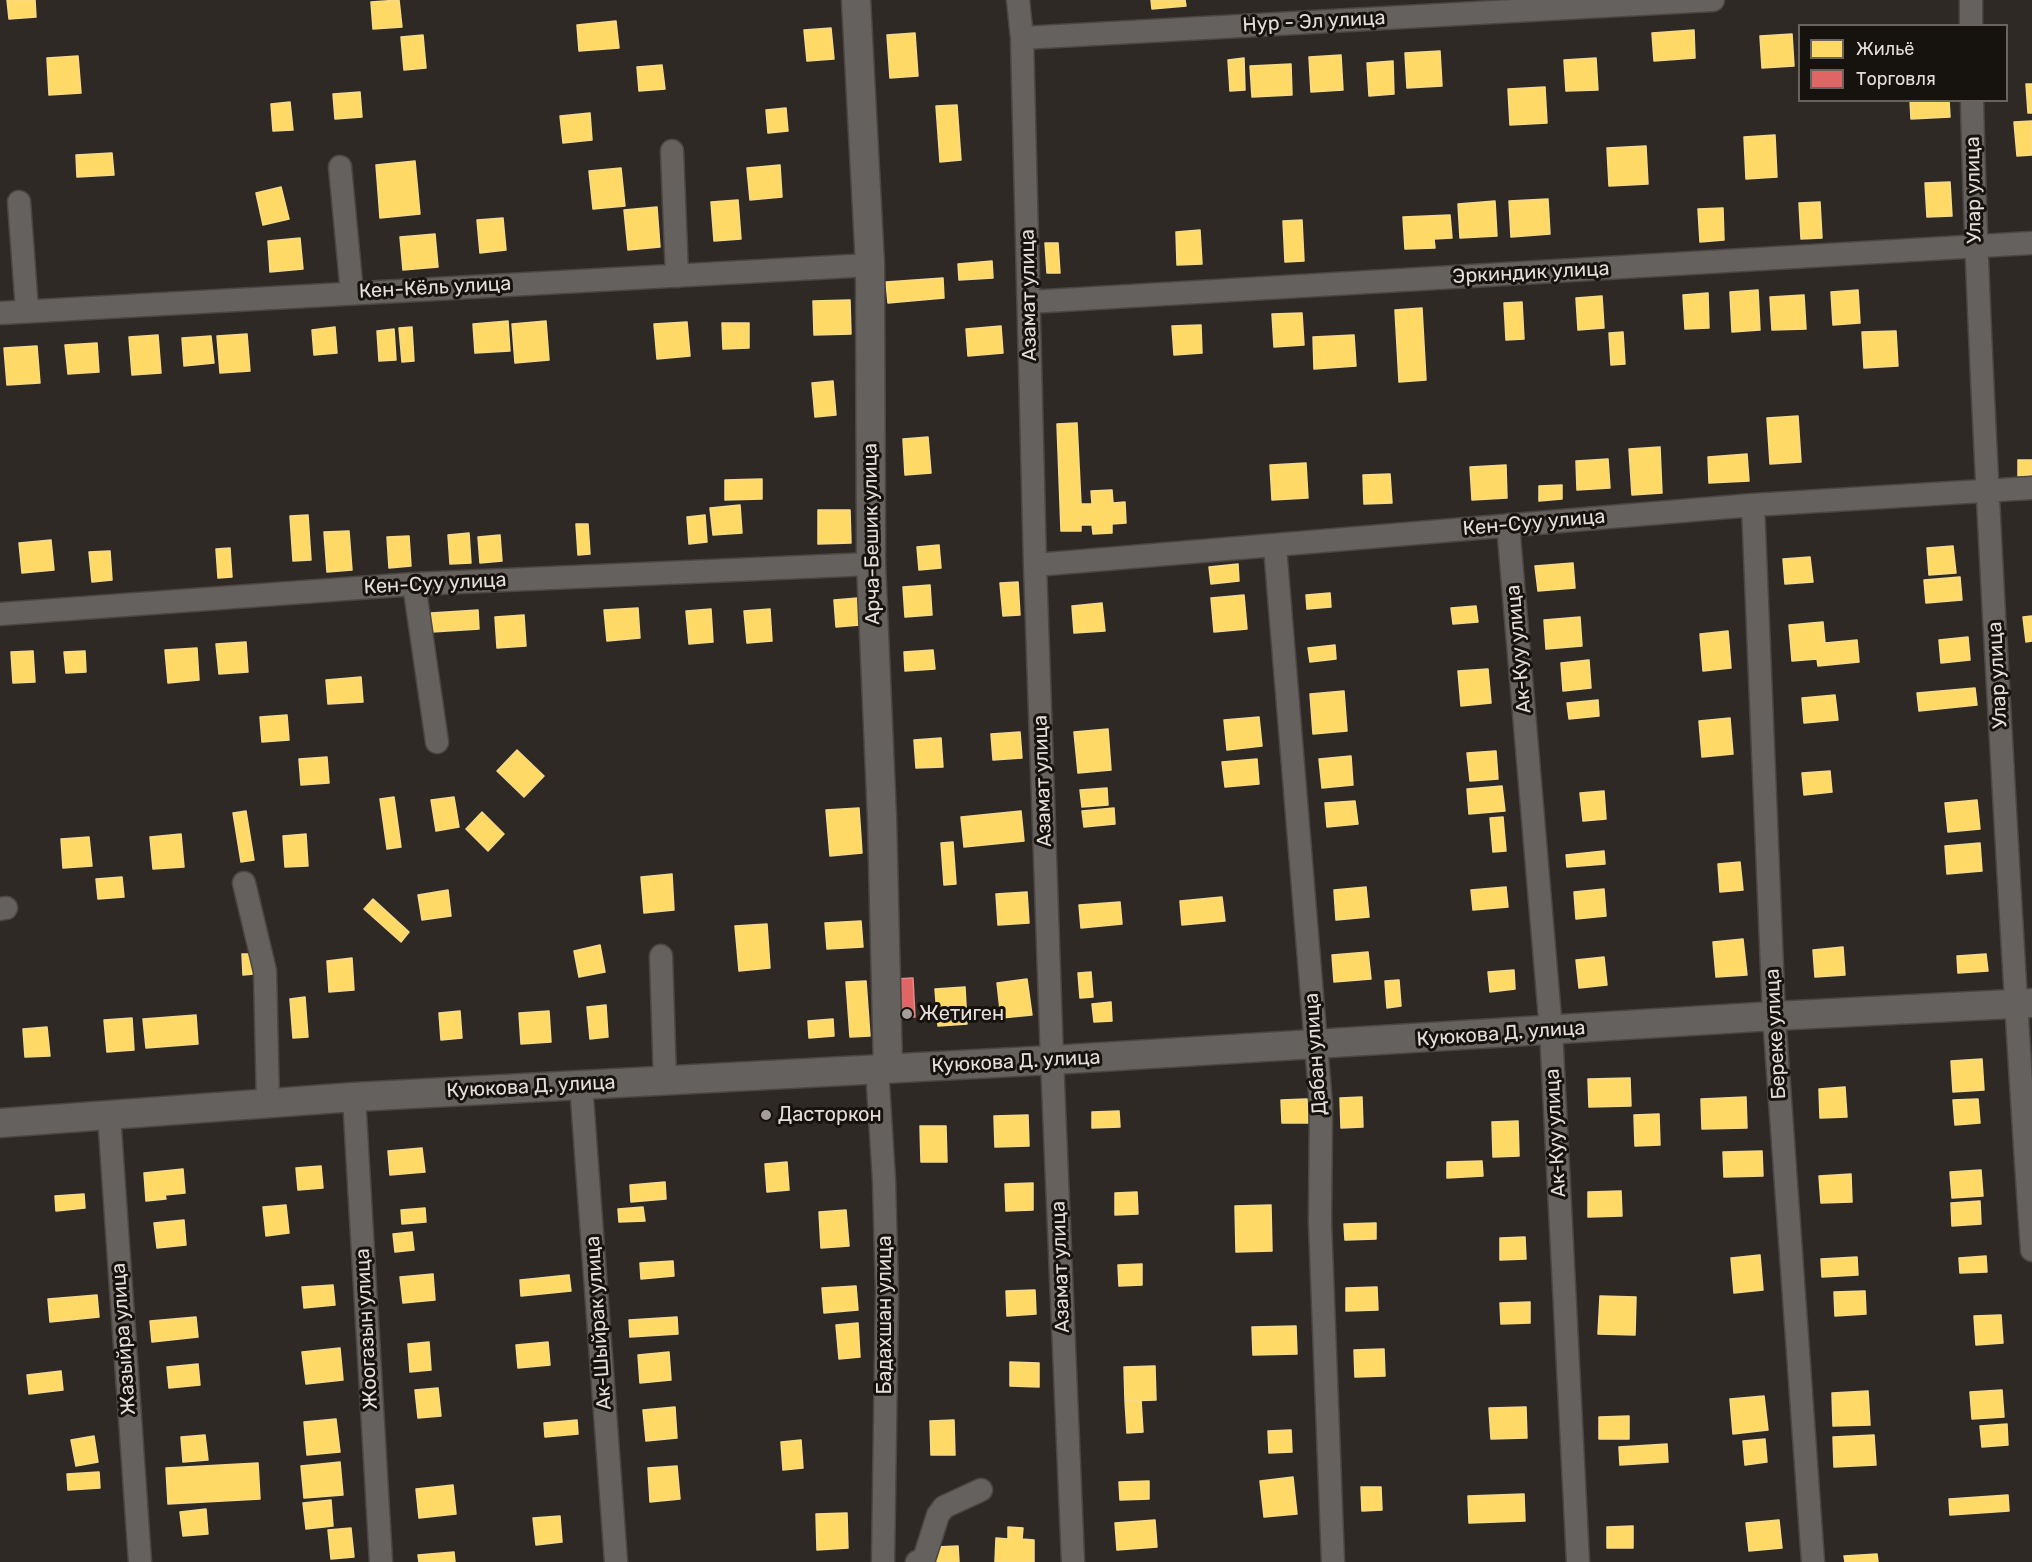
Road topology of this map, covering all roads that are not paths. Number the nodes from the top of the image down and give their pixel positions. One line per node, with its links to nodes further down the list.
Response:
1 (856, 0): 13 (street, Арча-Бешик улица)
2 (1018, 0): 6 (street, Азамат улица)
3 (1713, 0): 6 (street, Нур - Эл улица)
4 (1971, 0): 5 (street)
5 (1971, 24)
6 (1022, 38): 16 (street, Азамат улица)
7 (1972, 102): 12 (street, Улар улица)
8 (672, 151): 14 (street)
9 (340, 167): 15 (street)
10 (19, 202): 17 (street)
11 (2032, 243): 12 (street, Эркиндик улица)
12 (1975, 247): 16 (street, Эркиндик улица); 20 (street, Улар улица)
13 (870, 266): 14 (street, Кен-Кёль улица); 24 (street, Арча-Бешик улица)
14 (678, 276): 15 (street, Кен-Кёль улица)
15 (352, 293): 17 (street, Кен-Кёль улица)
16 (1029, 302): 25 (street, Азамат улица)
17 (27, 310): 18 (street, Кен-Кёль улица)
18 (0, 313)
19 (2032, 488): 20 (street, Кен-Суу улица)
20 (1988, 490): 21 (street, Кен-Суу улица); 31 (street, Улар улица)
21 (1753, 505): 22 (street, Кен-Суу улица); 32 (street, Береке улица)
22 (1508, 525): 23 (street, Кен-Суу улица); 33 (street, Ак-Куу улица)
23 (1275, 547): 25 (street, Кен-Суу улица); 34 (street, Дабан улица)
24 (871, 564): 26 (street, Кен-Суу улица); 36 (street, Арча-Бешик улица)
25 (1035, 566): 35 (street, Азамат улица)
26 (414, 584): 27 (street, Кен-Суу улица); 28 (street)
27 (0, 614)
28 (437, 742)
29 (244, 883): 40 (street)
30 (661, 956): 37 (street)
31 (2024, 1004): 32 (street, Куюкова Д. улица); 43 (street, Улар улица)
32 (1774, 1016): 33 (street, Куюкова Д. улица); 53 (street, Береке улица)
33 (1551, 1030): 34 (street, Куюкова Д. улица); 52 (street, Ак-Куу улица)
34 (1316, 1045): 35 (street, Куюкова Д. улица); 51 (street, Дабан улица)
35 (1052, 1060): 36 (street, Куюкова Д. улица); 50 (street, Азамат улица)
36 (882, 1069): 37 (street, Куюкова Д. улица); 48 (street, Бадахшан улица)
37 (665, 1080): 38 (street, Куюкова Д. улица)
38 (581, 1084): 39 (street, Куюкова Д. улица); 47 (street, Ак-Шыйрак улица)
39 (354, 1097): 40 (street, Куюкова Д. улица); 46 (street, Жоогазын улица)
40 (268, 1102): 41 (street, Куюкова Д. улица)
41 (109, 1115): 42 (street, Куюкова Д. улица); 45 (street, Жазыйра улица)
42 (0, 1123)
43 (2032, 1250)
44 (981, 1490): 49 (street)
45 (140, 1562)
46 (381, 1562)
47 (616, 1562)
48 (883, 1562)
49 (916, 1562)
50 (1073, 1562)
51 (1333, 1562)
52 (1578, 1562)
53 (1813, 1562)

